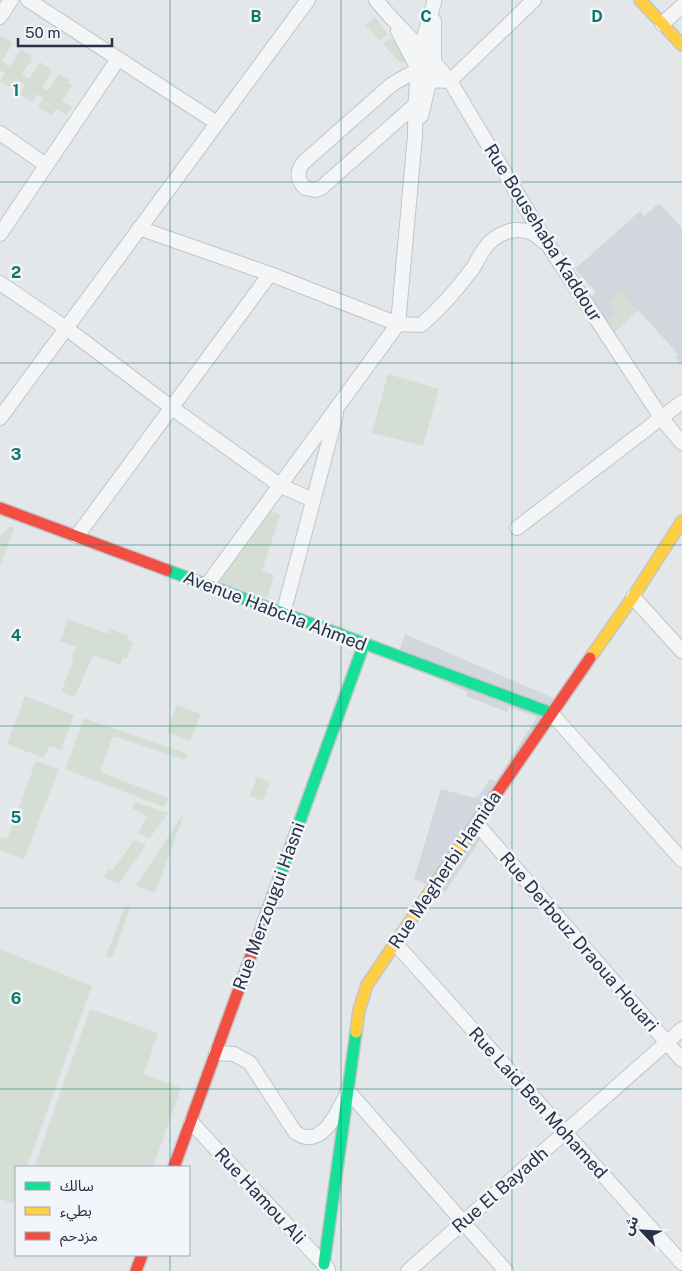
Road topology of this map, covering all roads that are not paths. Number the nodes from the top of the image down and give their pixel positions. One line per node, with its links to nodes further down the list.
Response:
1 (11, 0): 9 (street)
2 (28, 0): 14 (street)
3 (308, 0): 20 (street)
4 (376, 0): 10 (street)
5 (534, 0): 18 (street)
6 (640, 0): 11 (street)
7 (434, 1): 13 (street); 15 (street)
8 (682, 6): 11 (street)
9 (0, 17)
10 (394, 23): 13 (street, Rue Bousehaba Kaddour); 16 (street)
11 (662, 24): 12 (street)
12 (682, 46)
13 (422, 50): 15 (street, Rue Bousehaba Kaddour); 16 (street)
14 (118, 59): 20 (street); 23 (street)
15 (434, 62): 17 (street); 18 (street, Rue Bousehaba Kaddour)
16 (419, 71): 17 (street); 19 (street); 19 (street)
17 (430, 80): 18 (street); 22 (street)
18 (450, 81): 26 (street, Rue Bousehaba Kaddour)
19 (415, 105): 22 (street)
20 (217, 123): 24 (street)
21 (0, 134): 23 (street)
22 (415, 136): 29 (street)
23 (46, 165): 25 (street)
24 (139, 228): 27 (street); 30 (street)
25 (0, 234)
26 (548, 245): 29 (street); 35 (street, Rue Bousehaba Kaddour)
27 (270, 274): 29 (street); 33 (street)
28 (0, 283): 30 (street)
29 (398, 324): 32 (street)
30 (66, 328): 33 (street); 34 (street)
31 (682, 402): 35 (street)
32 (338, 407): 37 (street); 38 (street)
33 (172, 408): 37 (street); 42 (street)
34 (0, 418)
35 (662, 419): 36 (street, Rue Bousehaba Kaddour); 41 (street)
36 (682, 443)
37 (281, 486): 38 (street); 43 (street)
38 (313, 500): 45 (street)
39 (0, 508): 42 (street, Avenue Habcha Ahmed)
40 (682, 521): 44 (street, Rue Megherbi Hamida)
41 (517, 528)
42 (77, 536): 43 (street, Avenue Habcha Ahmed)
43 (207, 585): 45 (street, Avenue Habcha Ahmed)
44 (633, 597): 47 (street); 48 (street, Rue Megherbi Hamida)
45 (283, 614): 46 (street, Avenue Habcha Ahmed)
46 (364, 644): 48 (street, Avenue Habcha Ahmed); 54 (street, Rue Merzougui Hasni)
47 (682, 651)
48 (551, 713): 49 (street, Rue Megherbi Hamida); 50 (street)
49 (477, 824): 51 (street, Rue Megherbi Hamida); 53 (street, Rue Derbouz Draoua Houari)
50 (682, 860)
51 (395, 943): 56 (street, Rue Megherbi Hamida); 58 (street, Rue Laid Ben Mohamed)
52 (682, 1029): 53 (street, Rue El Bayadh)
53 (667, 1043): 55 (street, Rue Derbouz Draoua Houari); 58 (street, Rue El Bayadh)
54 (216, 1053): 56 (street); 57 (street, Rue Merzougui Hasni)
55 (682, 1060)
56 (348, 1091): 60 (street); 63 (street, Rue Megherbi Hamida)
57 (191, 1122): 59 (street, Rue Merzougui Hasni); 63 (street, Rue Hamou Ali)
58 (565, 1133): 60 (street, Rue El Bayadh); 62 (street, Rue Laid Ben Mohamed)
59 (174, 1166)
60 (462, 1223): 65 (street, Rue El Bayadh); 66 (street)
61 (142, 1256): 64 (street)
62 (682, 1263)
63 (327, 1267)
64 (138, 1270)
65 (408, 1271)
66 (506, 1271)

